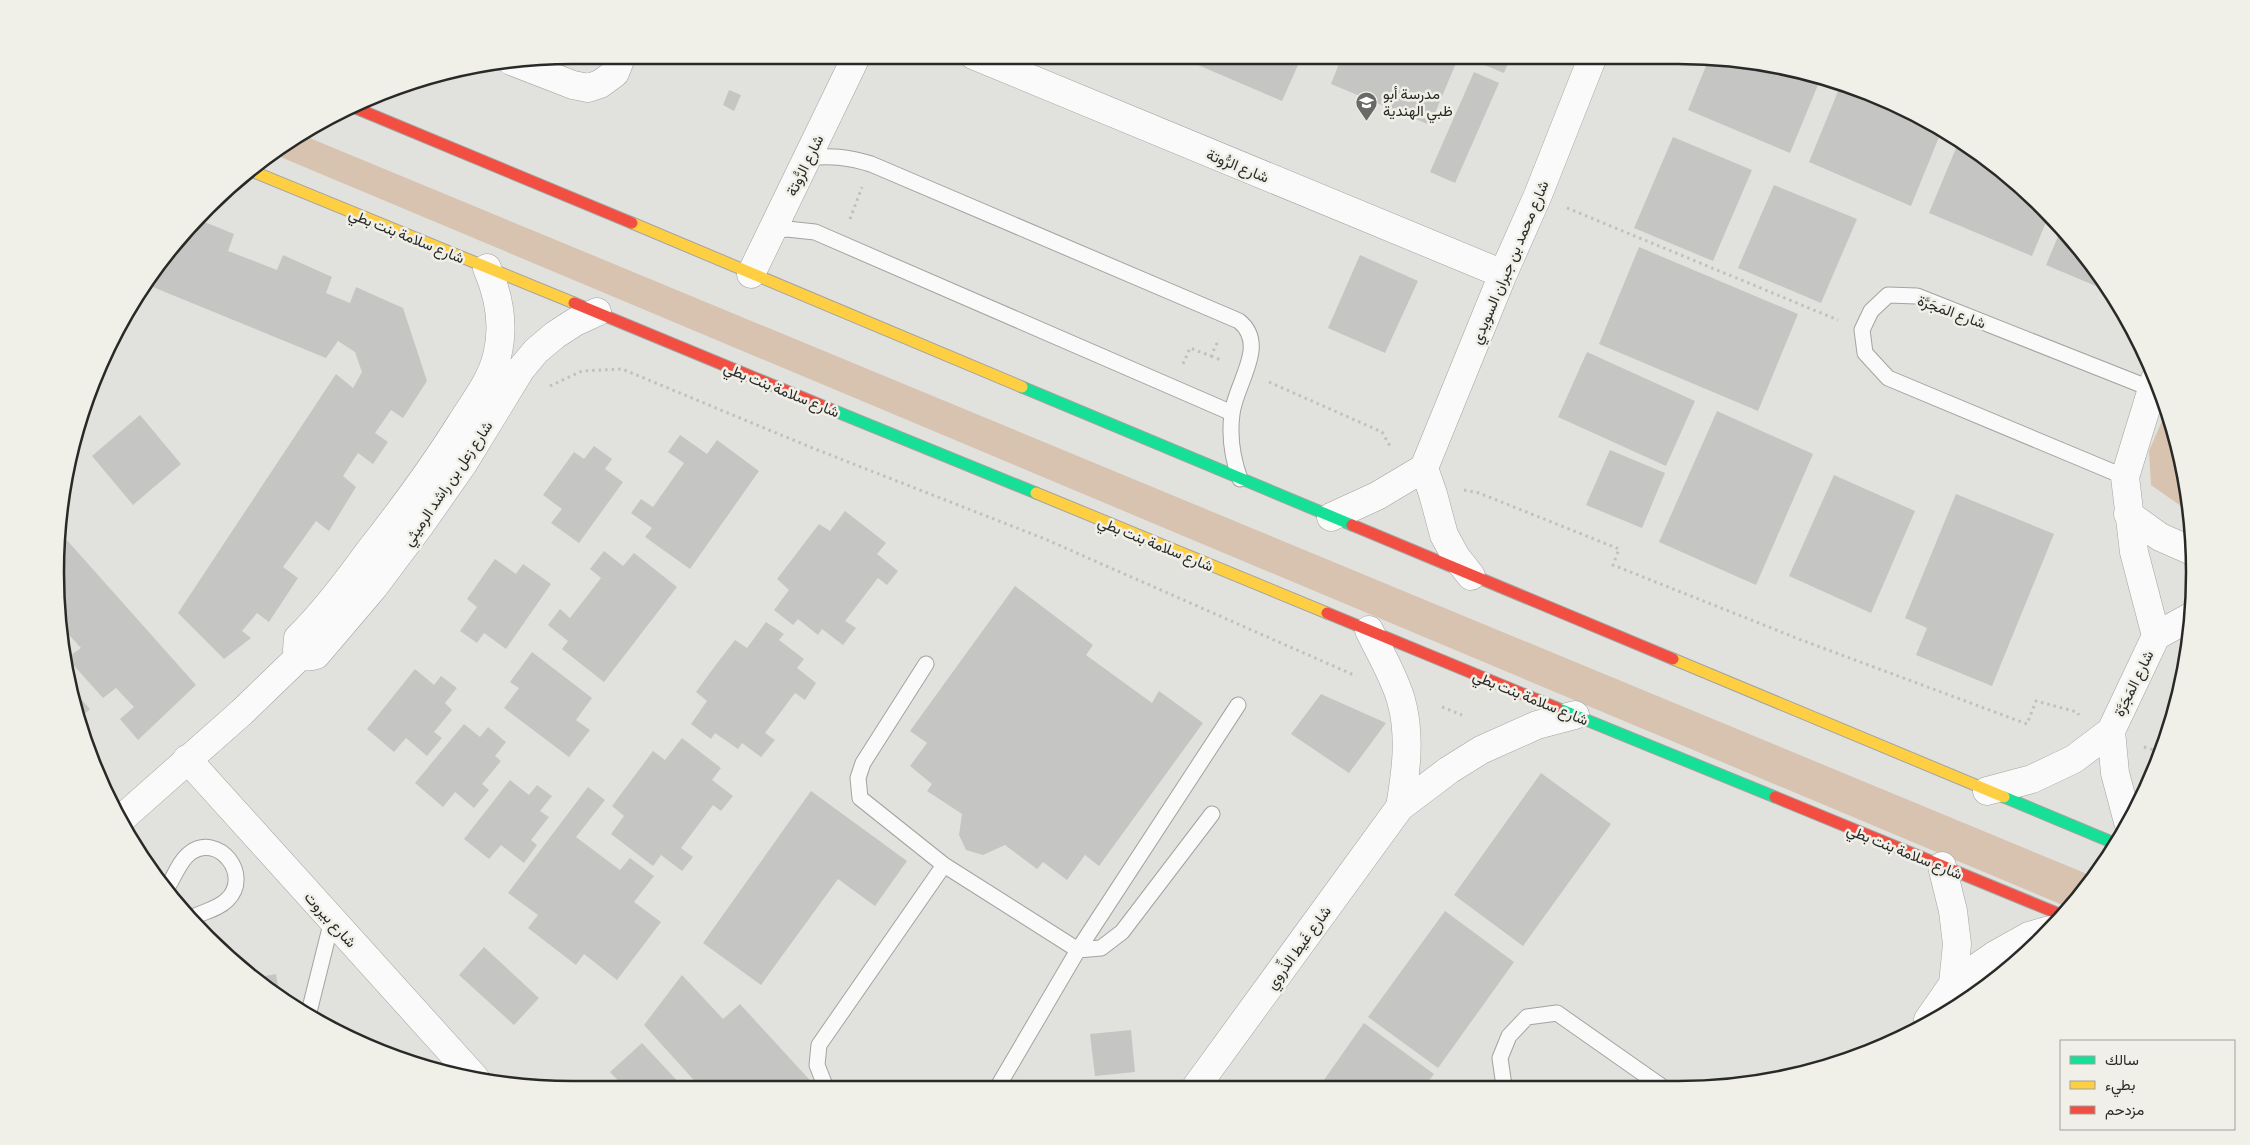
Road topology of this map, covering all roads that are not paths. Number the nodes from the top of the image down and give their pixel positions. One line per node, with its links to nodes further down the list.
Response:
1 (618, 64): 5 (street)
2 (853, 64): 7 (street, شارع الرُّوتة)
3 (995, 64): 12 (street, شارع الرُّوتة)
4 (1590, 64): 12 (street, شارع محمد بن جبران السويدي)
5 (525, 66)
6 (360, 110): 11 (main road)
7 (807, 158): 9 (street, شارع الرُّوتة); 16 (lane)
8 (257, 173): 10 (main road, شارع سلامة بنت بطي)
9 (770, 232): 11 (street, شارع الرُّوتة); 16 (lane)
10 (487, 268): 13 (main road, شارع سلامة بنت بطي); 27 (street, شارع زعل بن راشد الرميثي)
11 (751, 274): 19 (main road)
12 (1503, 274): 17 (street, شارع محمد بن جبران السويدي)
13 (597, 312): 25 (main road, شارع سلامة بنت بطي); 27 (street, شارع زعل بن راشد الرميثي)
14 (2150, 382): 18 (lane, شارع المَجَرَّة)
15 (2152, 390): 18 (street, شارع المَجَرَّة)
16 (1232, 413): 19 (lane)
17 (1424, 468): 21 (street); 23 (street)
18 (2125, 477): 20 (street, شارع المَجَرَّة)
19 (1240, 478): 21 (main road)
20 (2128, 514): 22 (street); 26 (street, شارع المَجَرَّة)
21 (1331, 518): 23 (main road)
22 (2185, 548)
23 (1471, 576): 33 (main road)
24 (2184, 621): 26 (street, شارع المَجَرَّة)
25 (1369, 630): 30 (main road, شارع سلامة بنت بطي); 34 (street, شارع غَيط الذِّروي)
26 (2156, 636): 31 (street, شارع المَجَرَّة)
27 (301, 655): 32 (street, شارع زعل بن راشد الرميثي)
28 (926, 664): 39 (lane)
29 (1238, 705): 46 (lane)
30 (1574, 715): 34 (street, شارع غَيط الذِّروي); 40 (main road, شارع سلامة بنت بطي)
31 (2111, 731): 33 (street, شارع المَجَرَّة); 35 (street, شارع المَجَرَّة)
32 (187, 759): 37 (street, شارع زعل بن راشد الرميثي); 44 (street, شارع بيروت)
33 (1988, 791): 38 (main road)
34 (1400, 807): 53 (street, شارع غَيط الذِّروي)
35 (2126, 813)
36 (1212, 814): 46 (lane)
37 (125, 815)
38 (2109, 841)
39 (944, 865): 46 (lane); 51 (lane)
40 (1942, 866): 42 (main road, شارع سلامة بنت بطي); 47 (street)
41 (170, 883): 43 (lane)
42 (2056, 913)
43 (197, 915)
44 (332, 920): 48 (lane); 50 (street, شارع بيروت)
45 (2034, 934): 47 (street)
46 (1078, 950): 52 (lane)
47 (1954, 984): 49 (street)
48 (310, 1008)
49 (1934, 1012)
50 (468, 1070)
51 (823, 1081)
52 (1001, 1081)
53 (1200, 1081)
54 (1503, 1081): 55 (lane)
55 (1654, 1081)

